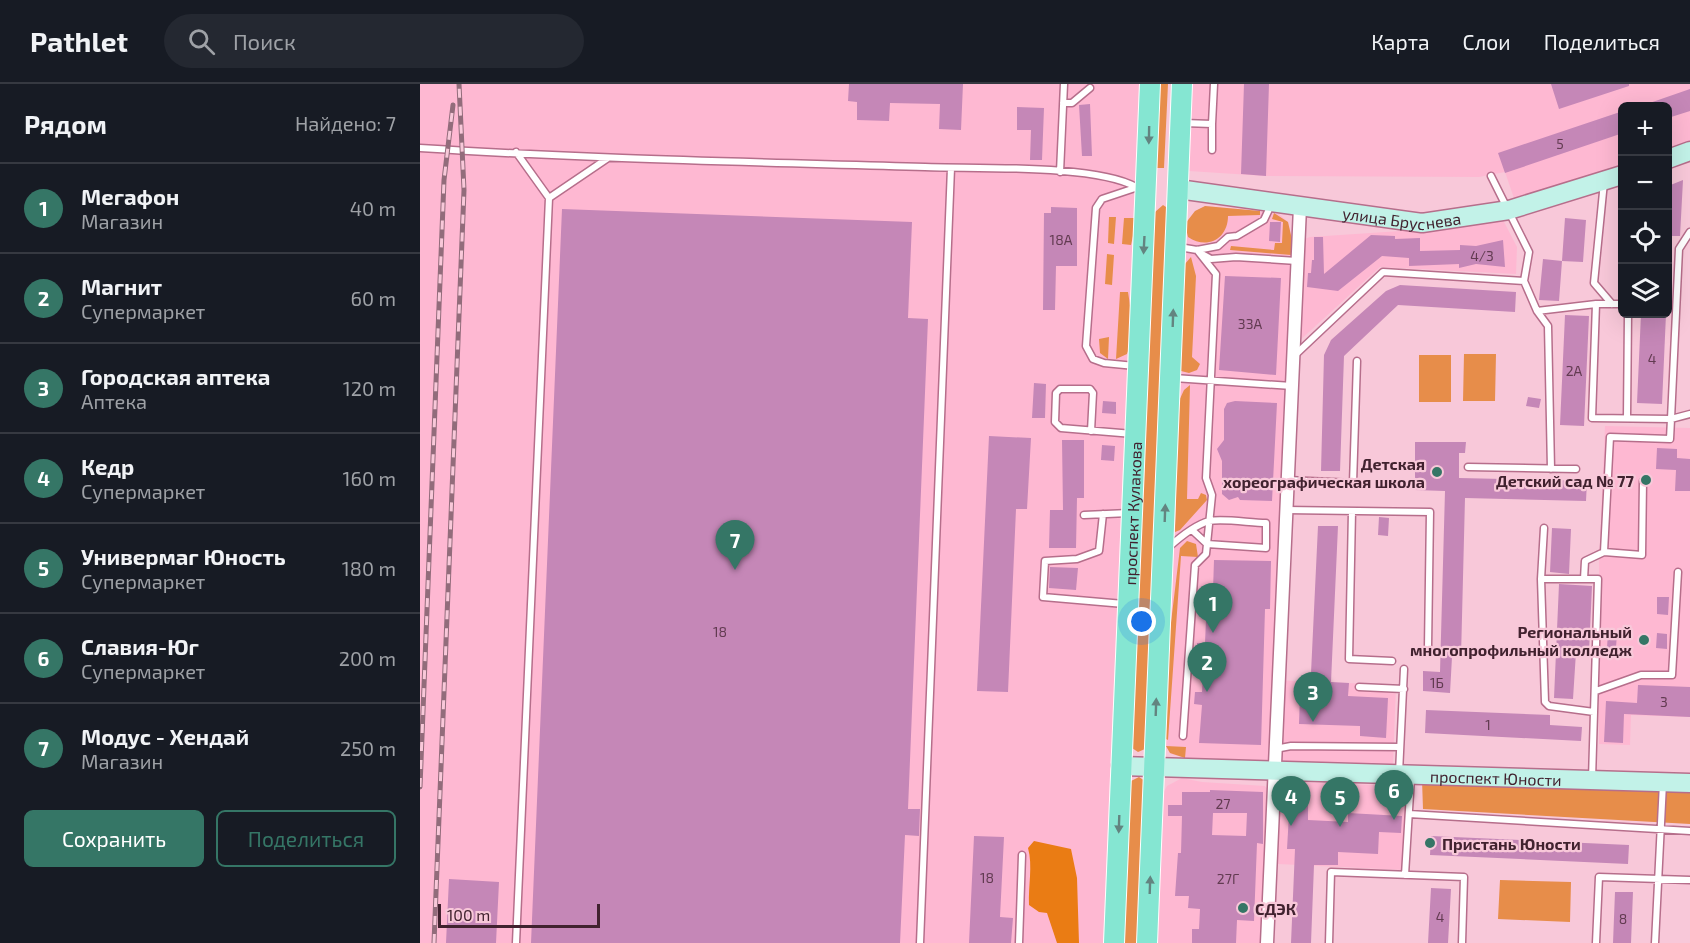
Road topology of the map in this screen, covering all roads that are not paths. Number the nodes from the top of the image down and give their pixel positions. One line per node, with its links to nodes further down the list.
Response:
1 (1064, 84): 6 (lane)
2 (1150, 84): 20 (main road, проспект Кулакова, one-way to 20)
3 (1182, 84): 7 (main road, проспект Кулакова)
4 (1214, 84): 8 (lane)
5 (1090, 88): 6 (lane)
6 (1063, 103): 16 (lane)
7 (1181, 123): 8 (lane); 21 (main road, проспект Кулакова)
8 (1212, 124): 10 (lane)
9 (420, 148): 12 (lane)
10 (1212, 150)
11 (1690, 151): 14 (main road)
12 (516, 152): 13 (lane); 22 (lane)
13 (608, 158): 15 (lane); 22 (lane)
14 (1672, 158)
15 (951, 168): 16 (lane); 92 (lane)
16 (1060, 172): 20 (lane)
17 (1491, 176): 25 (lane)
18 (1618, 177): 19 (main road, улица Бруснева)
19 (1604, 182): 25 (main road, улица Бруснева); 32 (lane)
20 (1142, 187): 21 (main road); 38 (main road, проспект Кулакова, one-way to 38); 38 (lane)
21 (1178, 189): 23 (main road, улица Бруснева); 27 (main road, проспект Кулакова)
22 (549, 198): 91 (lane)
23 (1272, 203): 24 (main road, улица Бруснева); 28 (lane)
24 (1300, 207): 25 (main road, улица Бруснева); 29 (street)
25 (1509, 210): 30 (lane)
26 (1690, 232): 44 (lane)
27 (1176, 247): 28 (lane); 39 (main road, проспект Кулакова, one-way to 27)
28 (1197, 250): 29 (lane); 40 (lane)
29 (1297, 261): 36 (street)
30 (1524, 281): 34 (lane); 36 (lane)
31 (1596, 304): 32 (lane); 34 (lane); 43 (lane)
32 (1612, 304): 33 (lane)
33 (1618, 304)
34 (1537, 311): 48 (lane)
35 (1628, 318): 43 (lane)
36 (1293, 357): 41 (street)
37 (1357, 361): 50 (lane)
38 (1139, 366): 46 (main road, проспект Кулакова)
39 (1170, 378): 40 (lane); 62 (main road, проспект Кулакова, one-way to 39)
40 (1211, 381): 41 (lane); 57 (lane)
41 (1292, 386): 50 (street)
42 (1690, 414): 44 (lane)
43 (1627, 417): 44 (lane)
44 (1671, 419): 61 (lane)
45 (1091, 430): 45 (lane); 46 (lane)
46 (1136, 434): 54 (main road, проспект Кулакова)
47 (1468, 467): 48 (lane)
48 (1551, 469): 49 (lane)
49 (1576, 470)
50 (1287, 480): 52 (street)
51 (1643, 481): 61 (lane)
52 (1286, 510): 53 (lane); 76 (street)
53 (1352, 511): 67 (lane); 68 (lane)
54 (1132, 513): 55 (lane); 66 (main road, проспект Кулакова)
55 (1103, 514): 56 (lane); 66 (lane)
56 (1084, 515)
57 (1209, 521): 59 (lane); 60 (lane); 60 (lane)
58 (1544, 528): 64 (lane)
59 (1192, 530): 60 (lane); 62 (lane)
60 (1207, 544): 74 (lane)
61 (1604, 552): 65 (lane)
62 (1163, 553): 78 (main road, проспект Кулакова, one-way to 62)
63 (1678, 572): 72 (lane)
64 (1541, 579): 65 (lane); 73 (lane)
65 (1584, 579): 72 (lane)
66 (1128, 604): 77 (main road, проспект Кулакова)
67 (1428, 647)
68 (1392, 661)
69 (1404, 669): 71 (lane)
70 (1359, 687): 71 (lane)
71 (1404, 689): 75 (lane)
72 (1596, 691): 73 (lane)
73 (1594, 712): 81 (lane)
74 (1183, 736)
75 (1400, 747): 76 (lane); 80 (lane)
76 (1275, 749): 79 (street)
77 (1121, 766): 78 (main road, проспект Юности); 94 (main road, проспект Кулакова, one-way to 94)
78 (1154, 766): 79 (main road, проспект Юности); 95 (main road, проспект Кулакова, one-way to 78)
79 (1274, 770): 80 (main road, проспект Юности); 96 (street)
80 (1405, 774): 81 (main road, проспект Юности); 84 (lane)
81 (1592, 781): 82 (main road, проспект Юности)
82 (1664, 783): 83 (main road, проспект Юности); 85 (lane)
83 (1690, 783)
84 (1409, 814): 85 (lane); 88 (lane)
85 (1660, 831): 86 (lane); 89 (lane)
86 (1690, 831)
87 (1022, 855): 93 (lane)
88 (1406, 875): 97 (lane); 98 (lane)
89 (1657, 878): 90 (lane); 99 (lane); 100 (lane)
90 (1690, 880)
91 (516, 943)
92 (920, 943)
93 (1019, 943)
94 (1114, 943)
95 (1147, 943)
96 (1267, 943)
97 (1329, 943)
98 (1462, 943)
99 (1596, 943)
100 (1655, 943)

